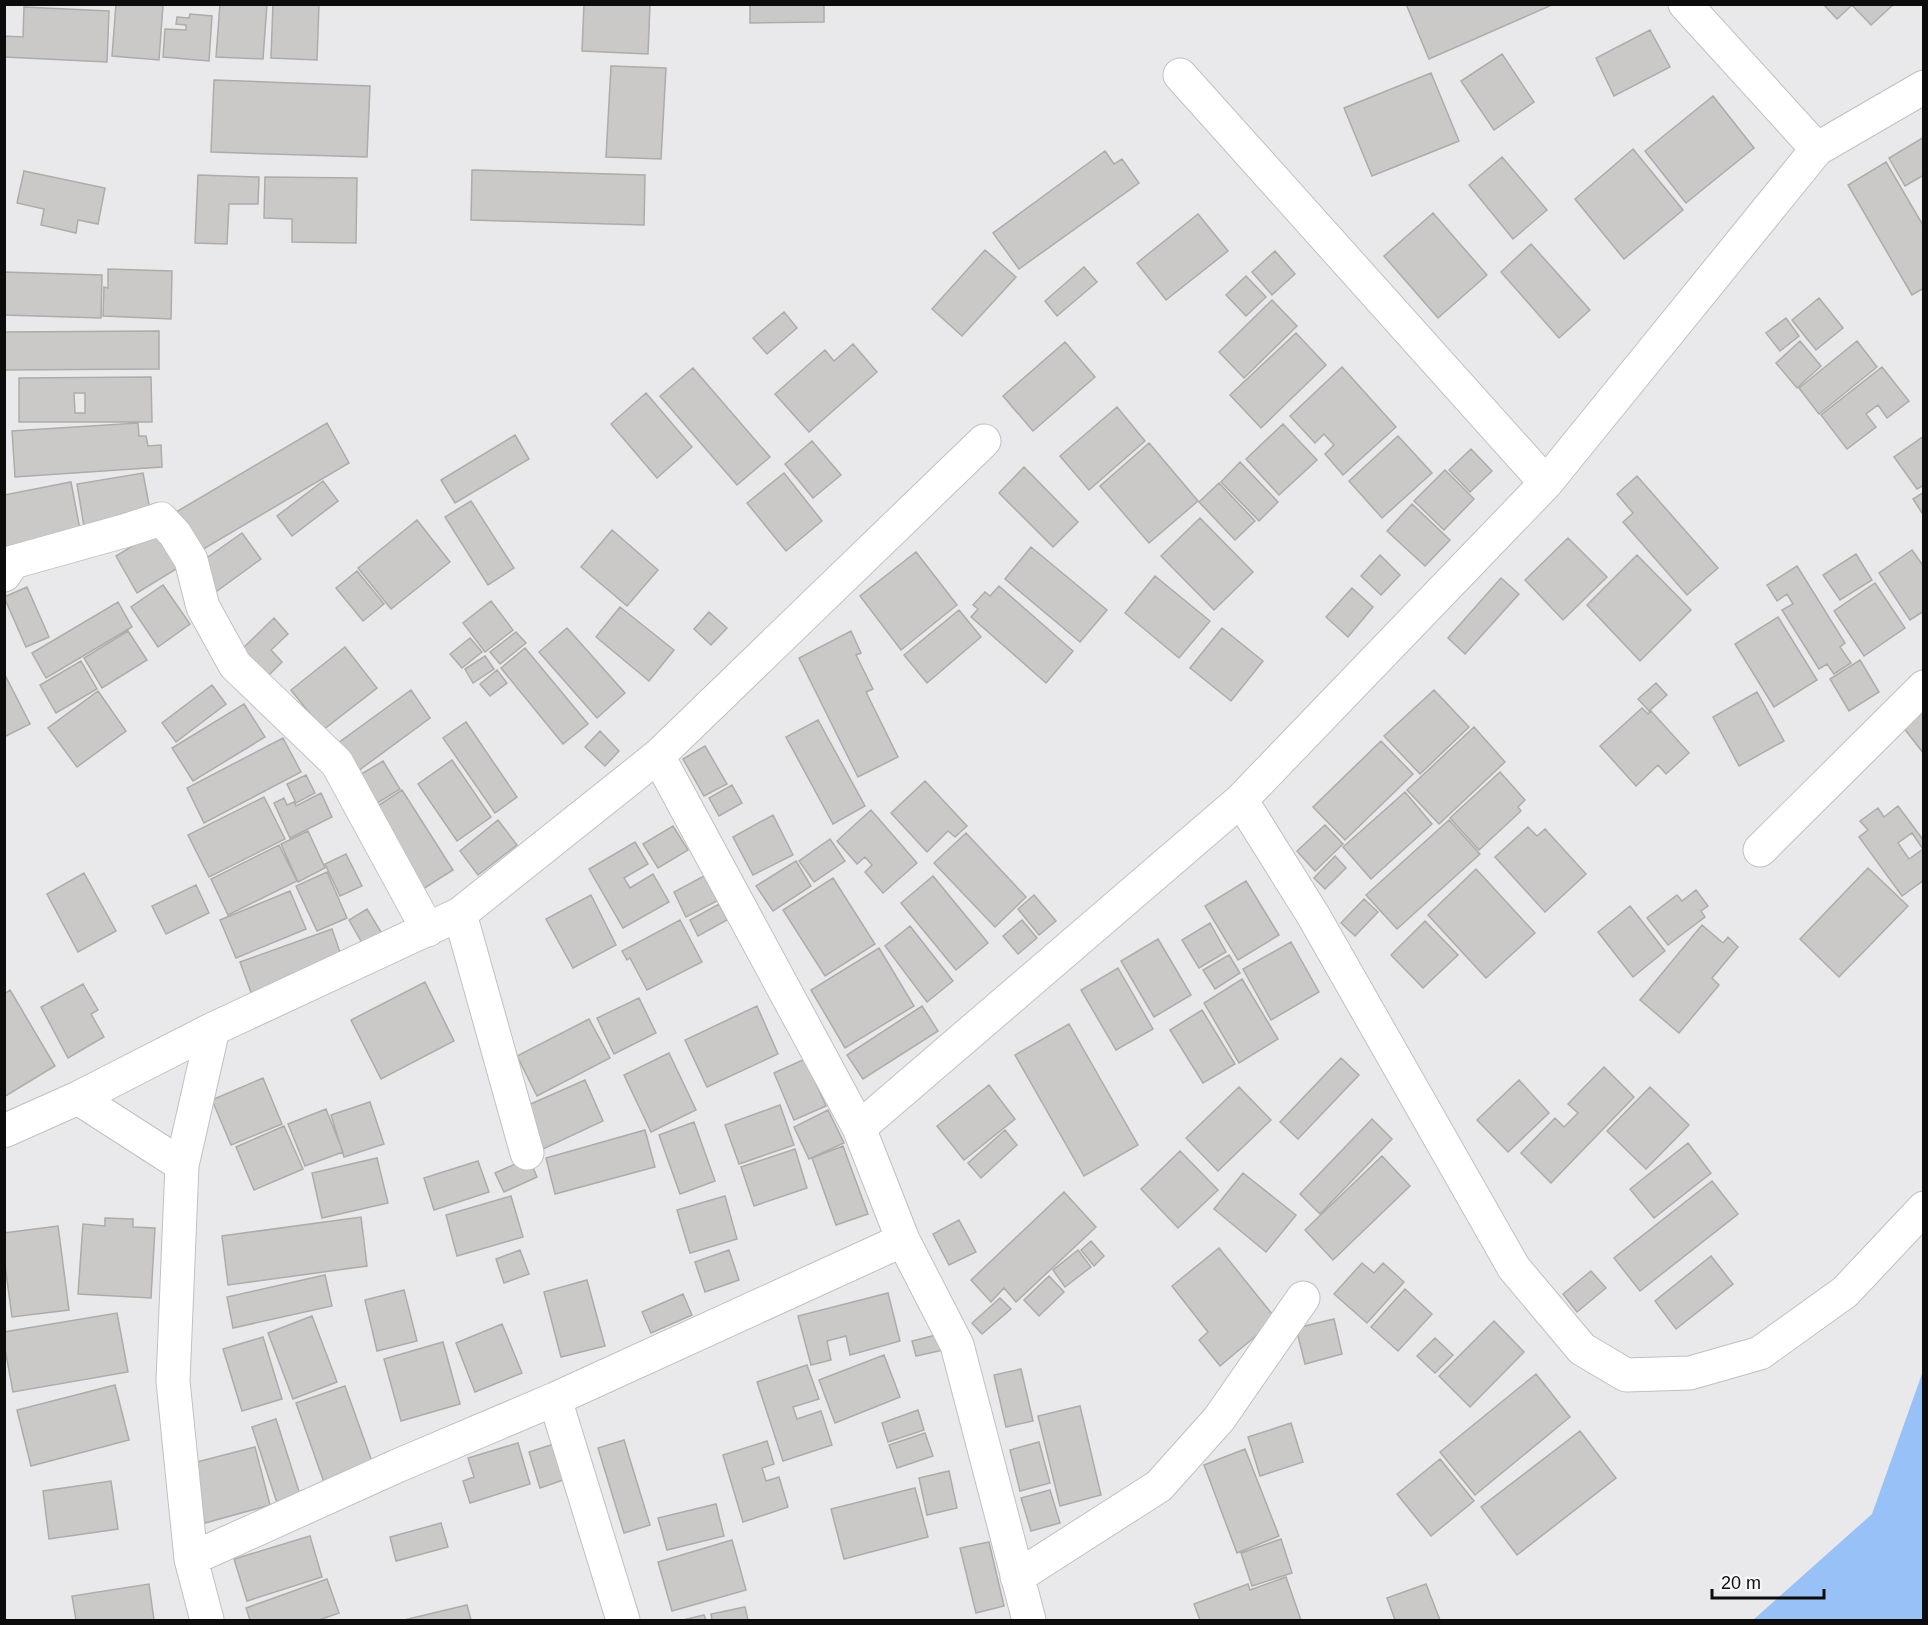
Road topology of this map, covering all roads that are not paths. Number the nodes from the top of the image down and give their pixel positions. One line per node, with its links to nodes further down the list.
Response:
1 (1685, 4): 4 (street)
2 (1180, 75): 6 (street)
3 (1923, 87): 4 (street)
4 (1817, 149): 6 (street)
5 (984, 441): 9 (street)
6 (1546, 483): 10 (street)
7 (4, 575): 13 (street)
8 (1923, 687): 11 (street)
9 (657, 756): 12 (street); 16 (street)
10 (1241, 800): 16 (street); 20 (street)
11 (1760, 850)
12 (460, 914): 13 (street); 18 (street)
13 (428, 930): 14 (street)
14 (213, 1029): 15 (street); 19 (street)
15 (78, 1098): 17 (street); 19 (street)
16 (859, 1128): 21 (street)
17 (4, 1131)
18 (527, 1153)
19 (182, 1165): 24 (street)
20 (1923, 1208)
21 (903, 1240): 23 (street); 25 (street)
22 (1303, 1298): 25 (street)
23 (555, 1399): 24 (street); 27 (street)
24 (191, 1559): 26 (street)
25 (1017, 1577): 28 (street)
26 (207, 1620)
27 (624, 1620)
28 (1029, 1620)

